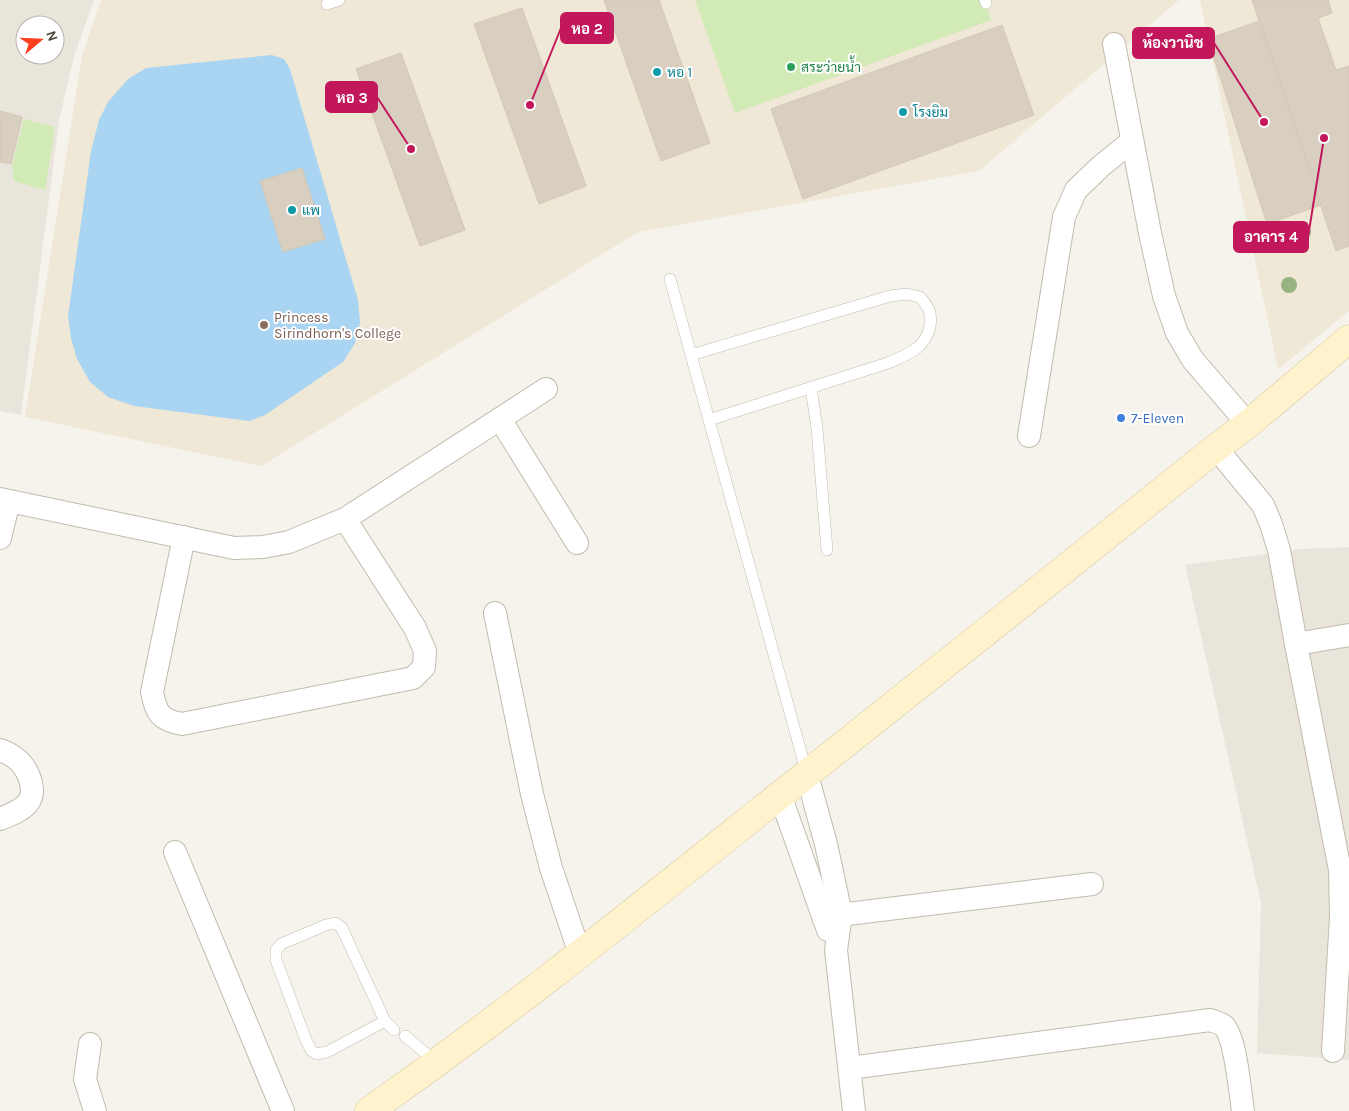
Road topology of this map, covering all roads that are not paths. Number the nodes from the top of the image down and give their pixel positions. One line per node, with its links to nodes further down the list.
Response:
1 (339, 0): 2 (lane)
2 (327, 4)
3 (1114, 44): 4 (street)
4 (1132, 141): 12 (street); 13 (street)
5 (670, 279): 7 (lane)
6 (1349, 339): 12 (main road)
7 (691, 354): 8 (lane); 11 (lane)
8 (811, 388): 11 (lane); 20 (lane)
9 (546, 389): 10 (street)
10 (500, 419): 16 (street); 19 (street)
11 (709, 420): 25 (lane)
12 (1248, 424): 14 (main road)
13 (1029, 436)
14 (1216, 448): 23 (street); 25 (main road)
15 (5, 500): 17 (street); 18 (street)
16 (346, 519): 18 (street); 18 (street)
17 (0, 538)
18 (184, 538)
19 (576, 543)
20 (827, 550)
21 (495, 613): 31 (street)
22 (1349, 635): 23 (street)
23 (1296, 644): 35 (street)
24 (0, 750): 27 (street)
25 (807, 775): 26 (main road); 30 (street)
26 (780, 796): 30 (street); 31 (main road)
27 (0, 819)
28 (175, 852): 39 (street)
29 (1092, 884): 30 (street)
30 (832, 915): 37 (street)
31 (580, 954): 36 (main road)
32 (389, 1025): 32 (lane)
33 (405, 1036): 36 (lane)
34 (90, 1044): 38 (street)
35 (1333, 1051)
36 (437, 1063): 40 (main road)
37 (850, 1068): 41 (street); 42 (street)
38 (95, 1111)
39 (283, 1111)
40 (369, 1111)
41 (854, 1111)
42 (1243, 1111)

